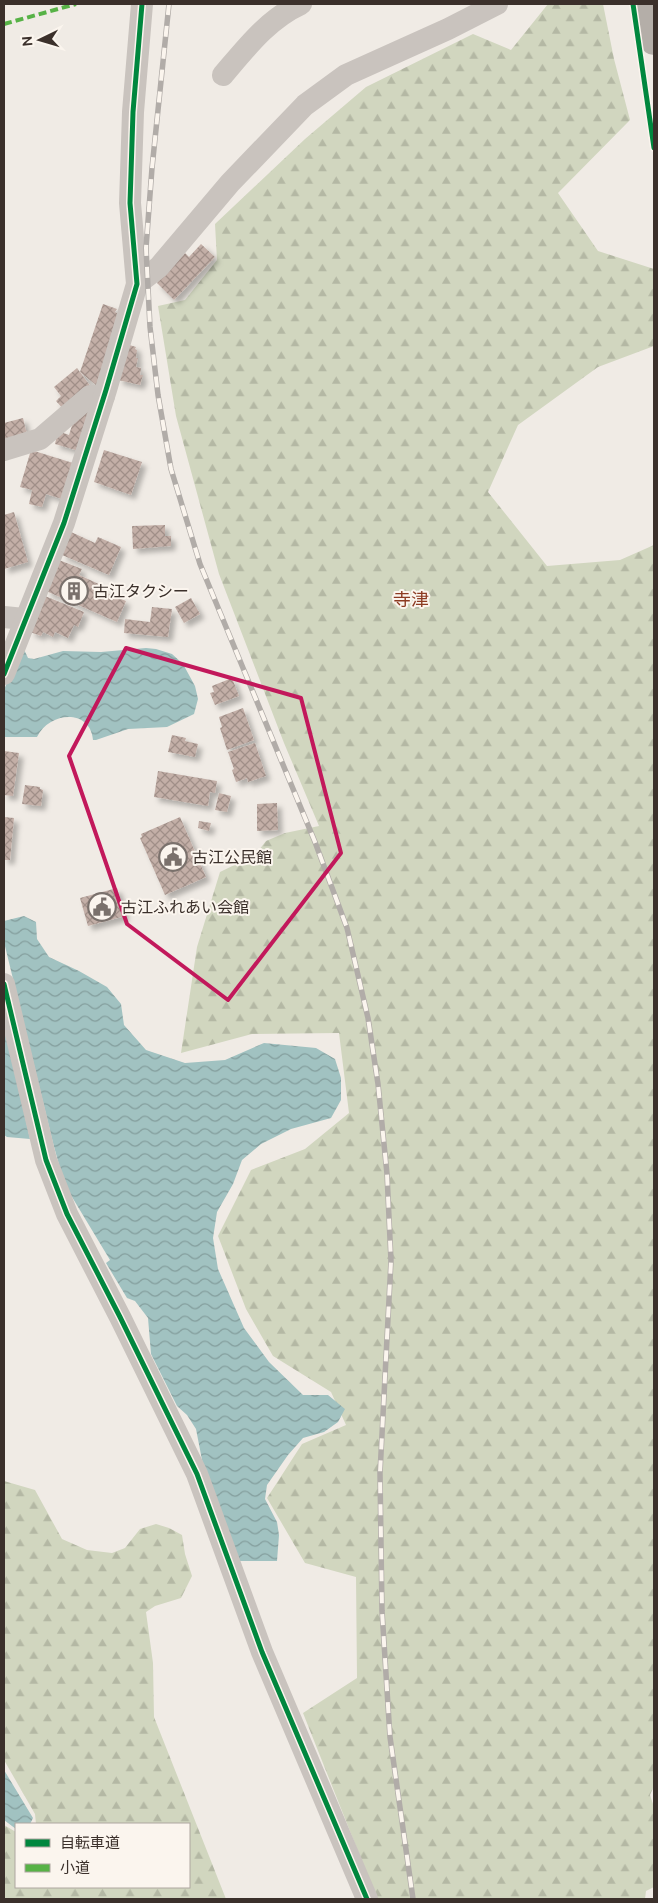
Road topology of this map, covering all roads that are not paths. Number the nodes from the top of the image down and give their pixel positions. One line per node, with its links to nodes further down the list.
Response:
1 (142, 4): 8 (street)
2 (301, 4): 7 (street)
3 (497, 4): 5 (street)
4 (649, 4): 6 (highway)
5 (475, 9): 8 (street)
6 (654, 41)
7 (223, 75)
8 (137, 284): 9 (street)
9 (104, 396): 10 (street); 11 (street)
10 (4, 450)
11 (14, 618): 12 (street)
12 (4, 674)
13 (4, 984): 14 (street)
14 (368, 1899)

